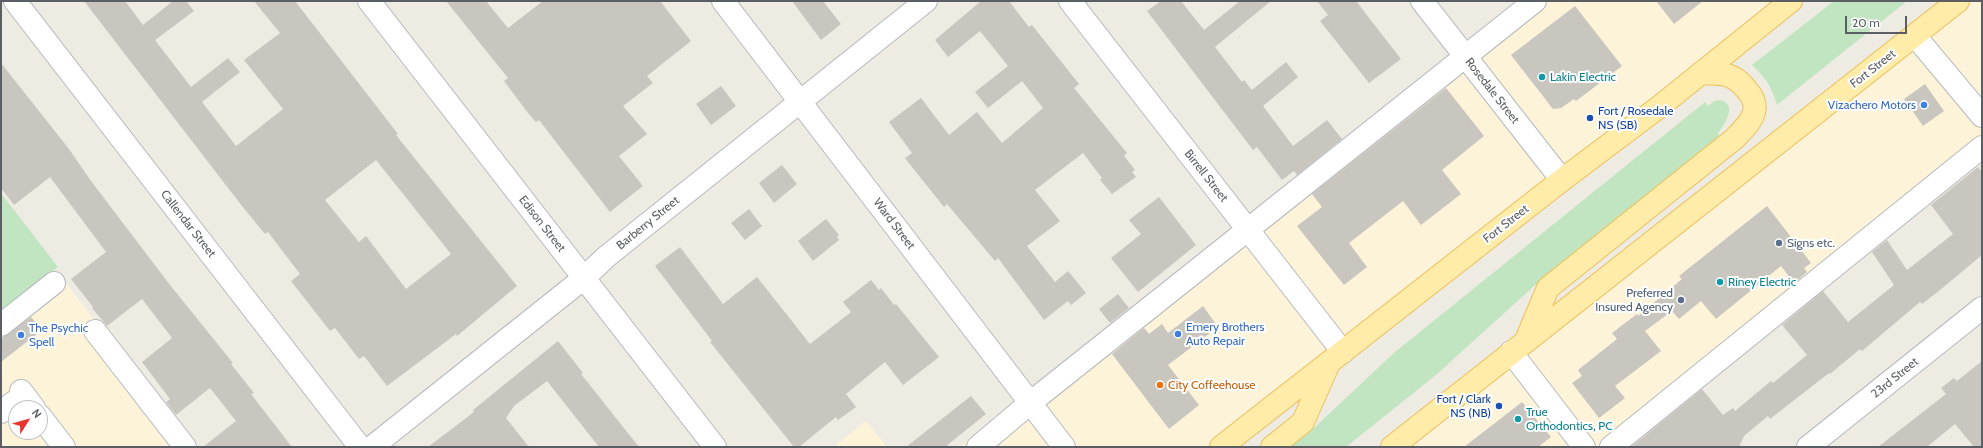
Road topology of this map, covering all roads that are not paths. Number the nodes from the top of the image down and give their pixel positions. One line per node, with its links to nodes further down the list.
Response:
1 (15, 1): 30 (street, Callendar Street)
2 (369, 1): 18 (street, Edison Street)
3 (723, 1): 13 (street, Ward Street)
4 (926, 1): 13 (street, Barberry Street)
5 (1070, 1): 17 (street, Birrell Street)
6 (1422, 1): 11 (street, Rosedale Street)
7 (1535, 1): 11 (street)
8 (1958, 1): 10 (main road, Fort Street)
9 (1784, 3): 12 (main road, Fort Street)
10 (1915, 36): 14 (street); 23 (main road, Fort Street)
11 (1465, 57): 16 (street, Rosedale Street); 17 (street)
12 (1701, 73): 16 (main road, Fort Street); 23 (main road)
13 (800, 101): 18 (street, Barberry Street); 25 (street, Ward Street)
14 (1982, 116)
15 (1982, 148): 38 (street)
16 (1562, 180): 24 (main road, Fort Street)
17 (1248, 230): 24 (street, Birrell Street); 25 (street)
18 (584, 278): 31 (street, Barberry Street); 32 (street, Edison Street)
19 (54, 283): 21 (street)
20 (1982, 308): 39 (street, 23rd Street)
21 (1, 325)
22 (95, 331): 29 (street)
23 (1518, 346): 36 (main road, Fort Street); 37 (street)
24 (1337, 356): 34 (main road, Fort Street); 35 (main road)
25 (1030, 403): 27 (street); 33 (street, Ward Street)
26 (48, 426): 28 (street)
27 (992, 443)
28 (64, 447)
29 (184, 447)
30 (360, 447)
31 (372, 447)
32 (715, 447)
33 (1064, 447)
34 (1222, 447)
35 (1272, 447)
36 (1392, 447)
37 (1584, 447)
38 (1611, 447)
39 (1808, 447)

